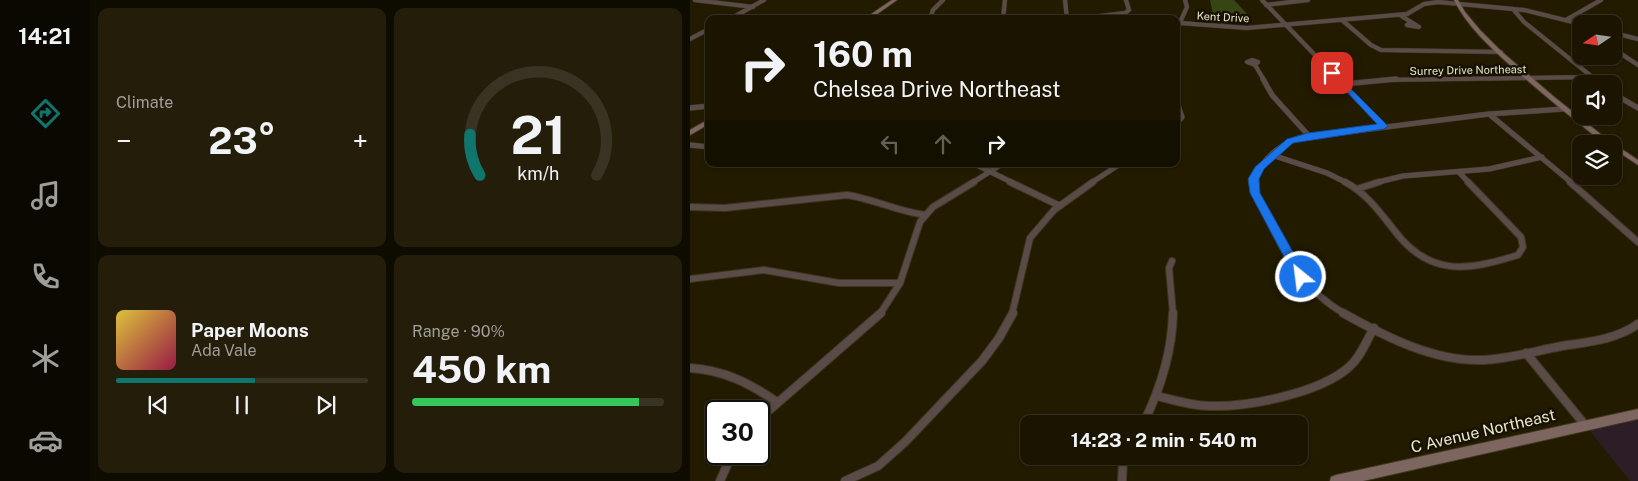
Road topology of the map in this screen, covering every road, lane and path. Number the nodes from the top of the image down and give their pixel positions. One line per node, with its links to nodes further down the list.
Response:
1 (695, 0): 14 (street)
2 (764, 0): 14 (street)
3 (895, 0): 17 (main road)
4 (943, 0): 18 (street)
5 (1005, 0): 19 (street)
6 (1065, 0): 20 (street)
7 (1126, 0): 21 (street)
8 (1185, 0): 26 (street)
9 (1262, 0): 13 (street)
10 (1308, 0): 13 (street)
11 (1602, 0): 24 (street)
12 (1456, 2): 15 (street, Kent Drive); 22 (street, Kent Drive); 33 (main road)
13 (1266, 5): 28 (street)
14 (753, 7): 16 (street)
15 (1514, 9): 24 (street, Kent Drive); 37 (street)
16 (738, 15)
17 (872, 15)
18 (931, 15)
19 (1003, 15)
20 (1067, 15)
21 (1109, 15)
22 (1400, 15): 23 (street, Kent Drive); 27 (street)
23 (1342, 20): 28 (street, Kent Drive); 33 (street)
24 (1566, 20): 25 (street, Kent Drive)
25 (1572, 22)
26 (1180, 23): 28 (street, Kent Drive)
27 (1410, 23)
28 (1286, 25): 40 (street)
29 (705, 31): 31 (street)
30 (1622, 35): 32 (street)
31 (690, 39)
32 (1638, 39)
33 (1501, 52): 39 (main road)
34 (1622, 54): 36 (street)
35 (1255, 65): 51 (street)
36 (1638, 65)
37 (1590, 75)
38 (1572, 77): 39 (street, Surrey Drive Northeast)
39 (1529, 78): 40 (street, Surrey Drive Northeast); 45 (main road)
40 (1344, 84): 48 (street)
41 (1622, 99): 44 (street)
42 (705, 106): 43 (street)
43 (690, 108)
44 (1638, 108)
45 (1563, 109): 46 (street); 50 (main road)
46 (1489, 114): 48 (street); 56 (street)
47 (705, 124): 49 (main road)
48 (1384, 126): 51 (street)
49 (690, 133)
50 (1598, 135)
51 (1308, 136): 55 (street)
52 (690, 145): 53 (street)
53 (705, 147)
54 (1622, 152): 57 (main road)
55 (1272, 155): 63 (street); 74 (street)
56 (1542, 157): 62 (street); 67 (street)
57 (1638, 163)
58 (981, 167): 61 (street)
59 (997, 167): 61 (street)
60 (1116, 167): 64 (street)
61 (990, 171): 64 (street); 66 (street)
62 (1459, 172): 63 (street); 70 (street)
63 (1357, 190): 70 (street)
64 (1060, 206): 86 (street)
65 (690, 207): 66 (street)
66 (926, 215): 72 (street)
67 (1635, 236): 68 (street)
68 (1638, 242)
69 (1172, 261): 77 (street)
70 (1481, 263)
71 (690, 279): 72 (street)
72 (900, 283): 78 (street)
73 (1638, 324): 75 (street)
74 (1374, 328): 75 (street); 77 (street)
75 (1526, 353): 82 (street)
76 (690, 368): 78 (street)
77 (1157, 396): 81 (street)
78 (777, 402): 79 (street)
79 (770, 409)
80 (1638, 414): 82 (main road, C Avenue Northeast)
81 (1147, 415)
82 (1585, 425): 88 (main road, C Avenue Northeast)
83 (727, 465): 85 (street)
84 (1123, 465): 87 (street)
85 (720, 481)
86 (844, 481)
87 (1122, 481)
88 (1336, 481)

